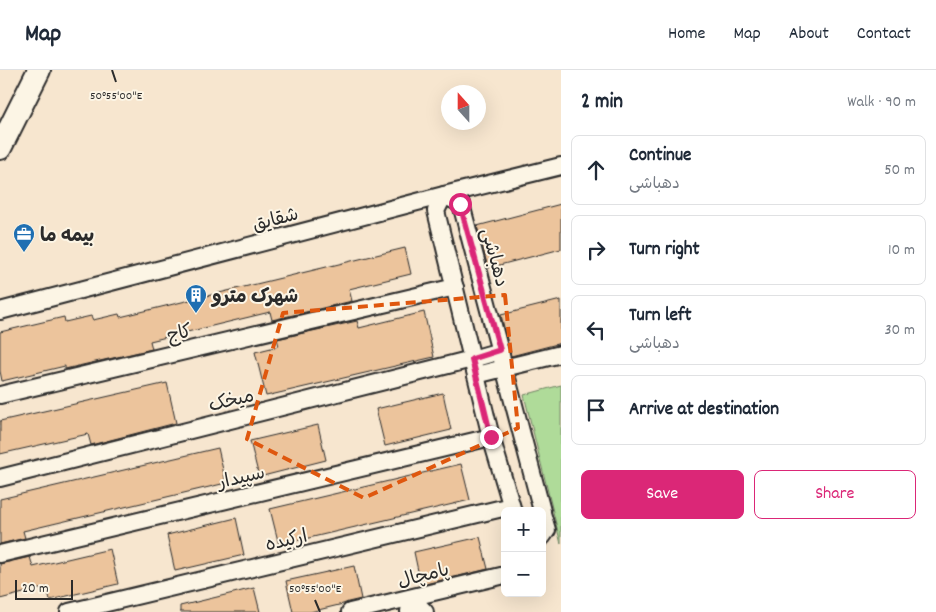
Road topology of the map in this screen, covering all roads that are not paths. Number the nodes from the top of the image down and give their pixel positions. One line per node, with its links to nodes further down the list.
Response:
1 (18, 70): 2 (main road)
2 (23, 70)
3 (39, 70): 4 (main road)
4 (0, 148)
5 (561, 166): 6 (street, شقایق)
6 (444, 195): 7 (street); 8 (street, شقایق); 9 (street, دهباشی)
7 (455, 288): 11 (street); 13 (street, کاج)
8 (0, 311)
9 (500, 350): 11 (street); 12 (street, دهباشی)
10 (561, 354): 12 (street)
11 (474, 367): 12 (street); 14 (street); 15 (street, میخک)
12 (504, 368): 17 (street, دهباشی)
13 (0, 395)
14 (491, 437): 16 (street); 19 (street, سپیدار)
15 (0, 478)
16 (512, 507)
17 (541, 507)
18 (501, 511): 22 (street, ارکیده)
19 (0, 554)
20 (501, 576): 21 (street, پامچال)
21 (410, 605): 23 (street, پامچال); 24 (street)
22 (69, 612)
23 (350, 612)
24 (425, 612)

